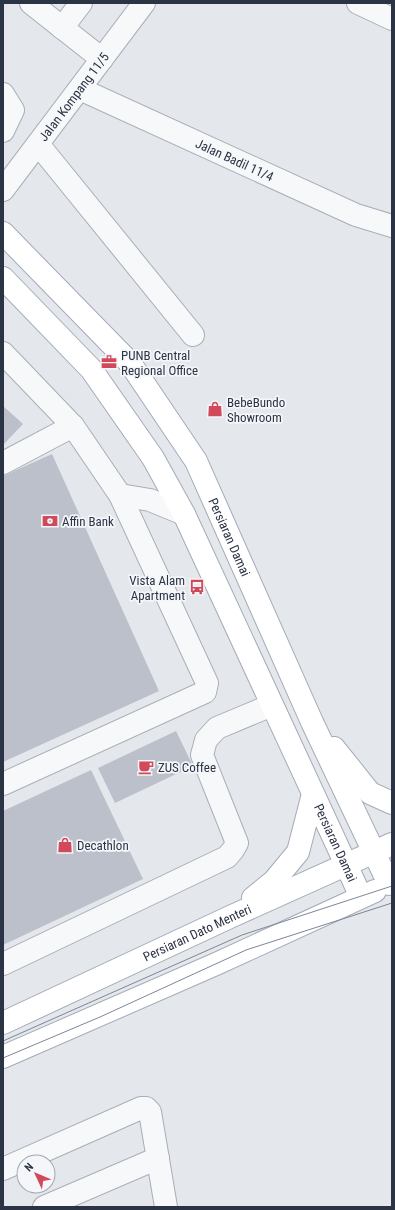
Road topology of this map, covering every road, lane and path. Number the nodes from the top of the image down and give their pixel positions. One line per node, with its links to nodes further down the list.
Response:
1 (31, 3): 6 (street)
2 (82, 3): 6 (street)
3 (144, 3): 7 (street, Jalan Kompang 11/5)
4 (358, 3): 5 (street)
5 (392, 19)
6 (62, 28): 7 (street)
7 (102, 59): 8 (street, Jalan Kompang 11/5)
8 (80, 89): 11 (street, Jalan Kompang 11/5); 13 (street, Jalan Badil 11/4)
9 (3, 94): 10 (street)
10 (3, 131)
11 (38, 144): 12 (street, Jalan Kompang 11/5); 16 (street)
12 (3, 190)
13 (392, 226)
14 (3, 234): 23 (main road, Persiaran Damai)
15 (3, 278): 21 (main road, Persiaran Damai)
16 (193, 335)
17 (3, 353): 18 (street)
18 (73, 426): 19 (street); 20 (street)
19 (3, 463)
20 (120, 494): 21 (street); 24 (street)
21 (184, 514): 22 (main road, Persiaran Damai)
22 (272, 705): 25 (main road, Persiaran Damai); 32 (street)
23 (312, 722): 26 (main road); 27 (main road, Persiaran Damai)
24 (3, 784)
25 (313, 794): 28 (main road, Persiaran Damai); 31 (main road)
26 (392, 802)
27 (383, 848): 28 (main road, Persiaran Dato Menteri); 29 (main road, Persiaran Damai)
28 (346, 864): 30 (main road, Persiaran Damai); 31 (main road, Persiaran Dato Menteri)
29 (390, 883): 30 (main road)
30 (361, 897): 34 (main road)
31 (230, 917): 33 (main road, Persiaran Dato Menteri)
32 (3, 964)
33 (3, 1023)
34 (3, 1057)
35 (158, 1158): 36 (street); 37 (street); 38 (street)
36 (3, 1169)
37 (44, 1207)
38 (166, 1207)

